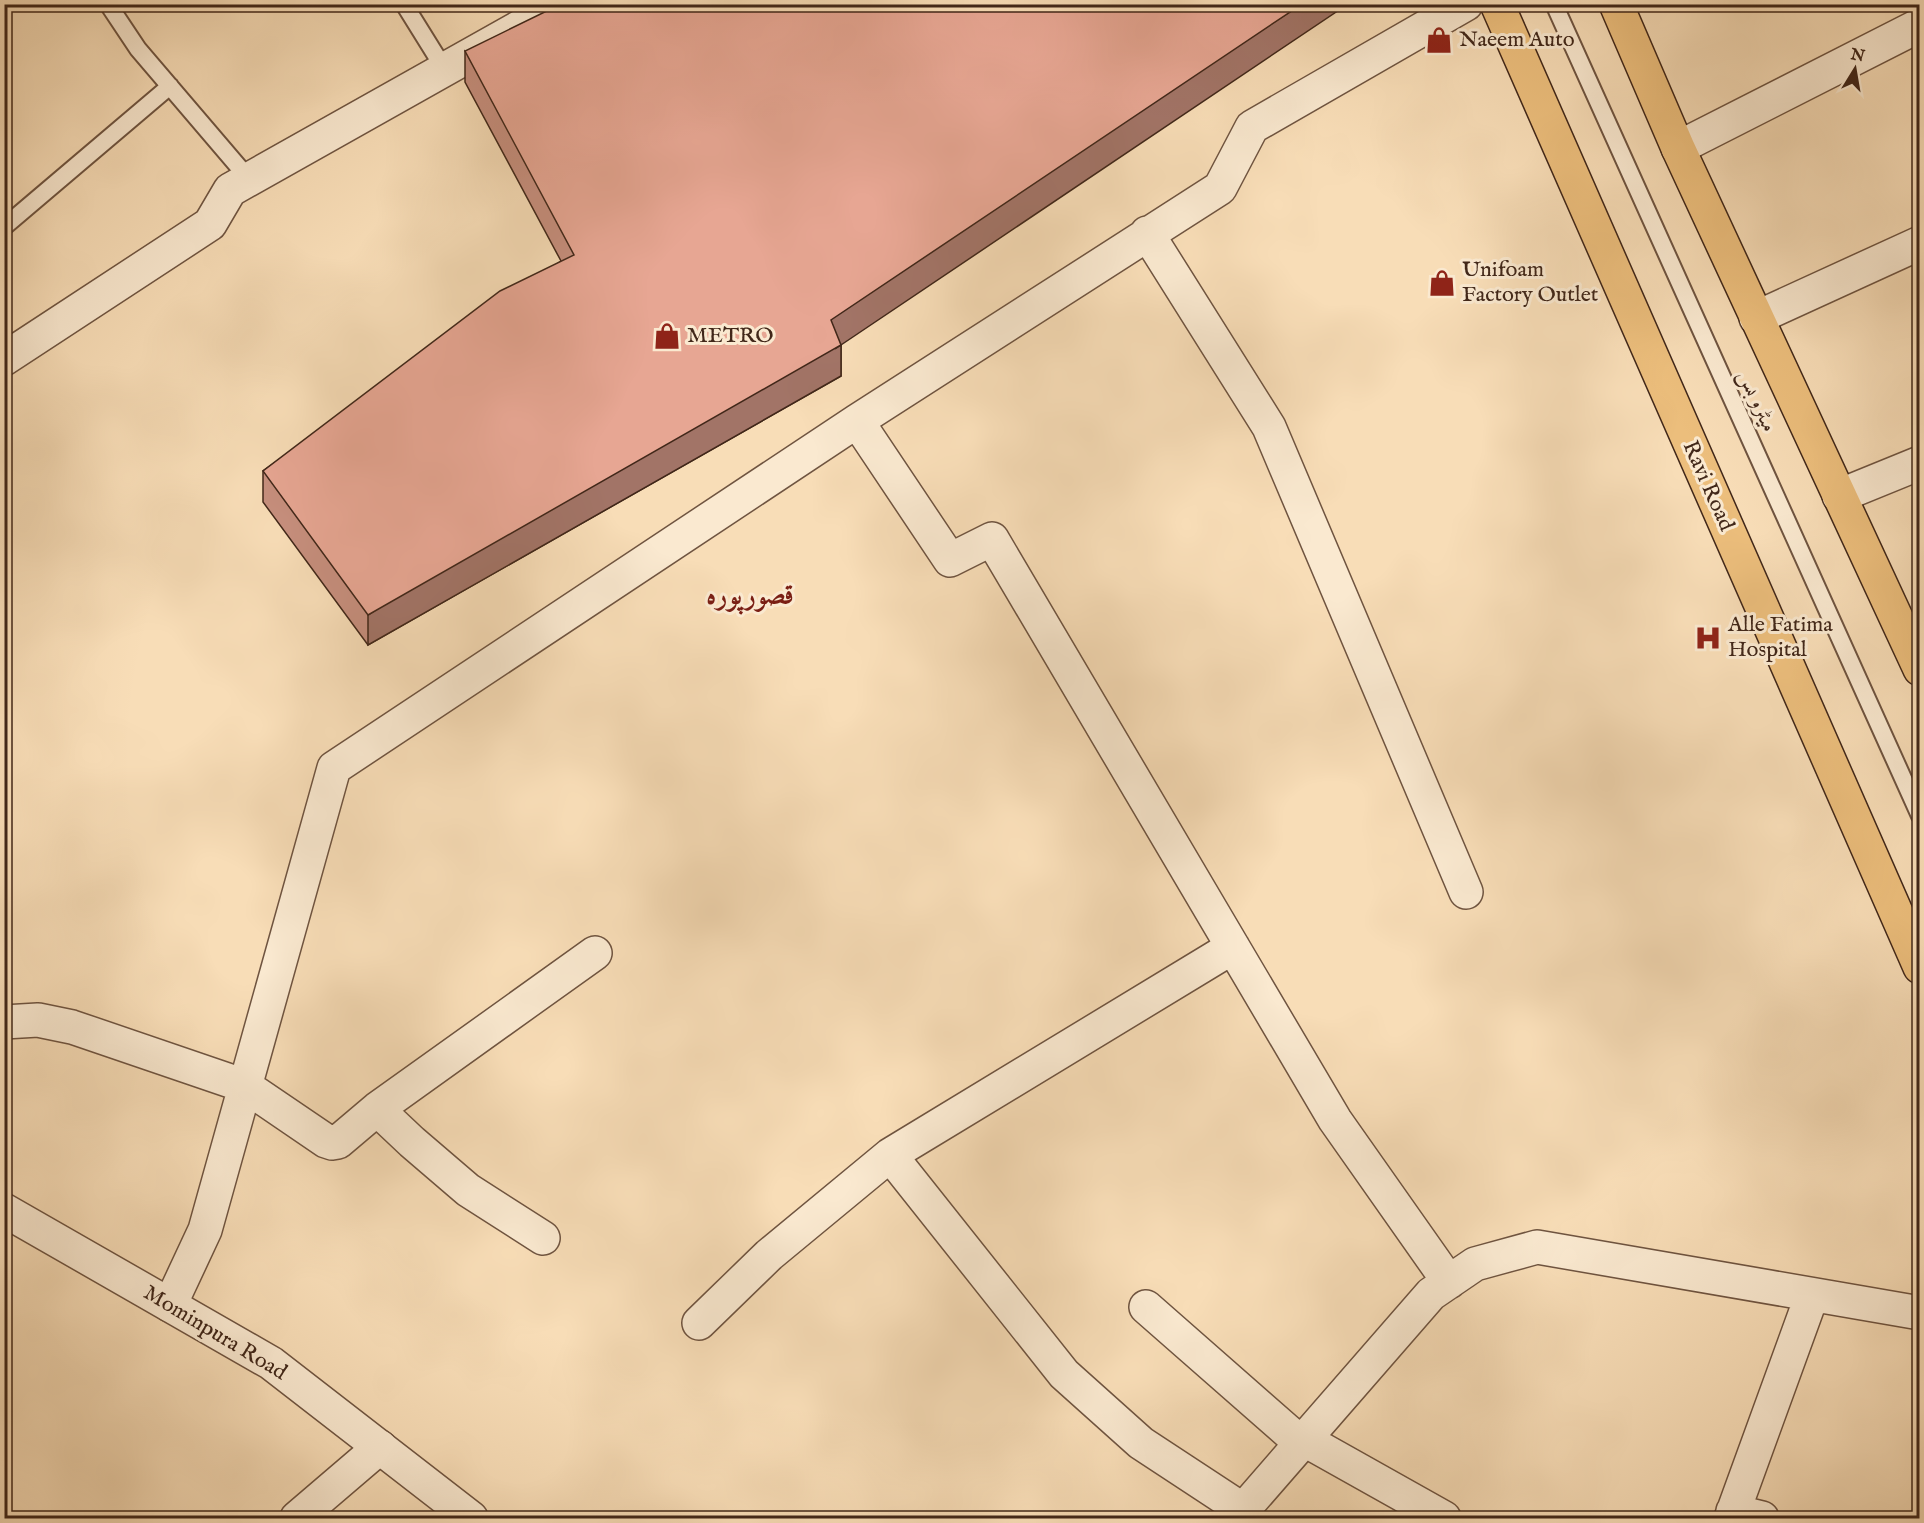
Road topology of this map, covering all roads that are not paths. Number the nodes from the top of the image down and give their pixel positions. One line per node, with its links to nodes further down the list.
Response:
1 (108, 4): 10 (lane)
2 (404, 4): 9 (lane)
3 (1466, 4): 14 (street)
4 (1497, 4): 26 (main road, Ravi Road)
5 (1554, 4): 22 (lane, میٹرو بس)
6 (1616, 4): 11 (main road)
7 (561, 5): 9 (street)
8 (1920, 25): 11 (street)
9 (445, 70): 12 (street)
10 (170, 86): 12 (lane); 13 (lane)
11 (1678, 148): 16 (main road)
12 (249, 179): 17 (street)
13 (4, 227)
14 (1148, 234): 18 (street); 23 (street)
15 (1920, 243): 16 (street)
16 (1756, 318): 20 (main road)
17 (4, 359)
18 (857, 421): 24 (street); 28 (street)
19 (1920, 463): 20 (street)
20 (1839, 496): 21 (main road)
21 (1920, 669)
22 (1920, 816)
23 (1466, 892)
24 (1233, 947): 30 (street); 33 (street)
25 (595, 953): 29 (street)
26 (1920, 967)
27 (4, 1022): 28 (street)
28 (245, 1086): 29 (street); 35 (street)
29 (376, 1109): 32 (street)
30 (890, 1155): 38 (street); 41 (street)
31 (4, 1210): 35 (street, Mominpura Road)
32 (543, 1238)
33 (1449, 1282): 34 (street); 39 (street)
34 (1812, 1295): 37 (street); 42 (street)
35 (170, 1305): 40 (street, Mominpura Road)
36 (1146, 1307): 39 (street)
37 (1920, 1313)
38 (699, 1323)
39 (1304, 1442): 41 (street); 45 (street)
40 (380, 1447): 43 (street); 44 (street, Mominpura Road)
41 (1241, 1514)
42 (1742, 1516)
43 (297, 1518)
44 (471, 1518)
45 (1444, 1518)

